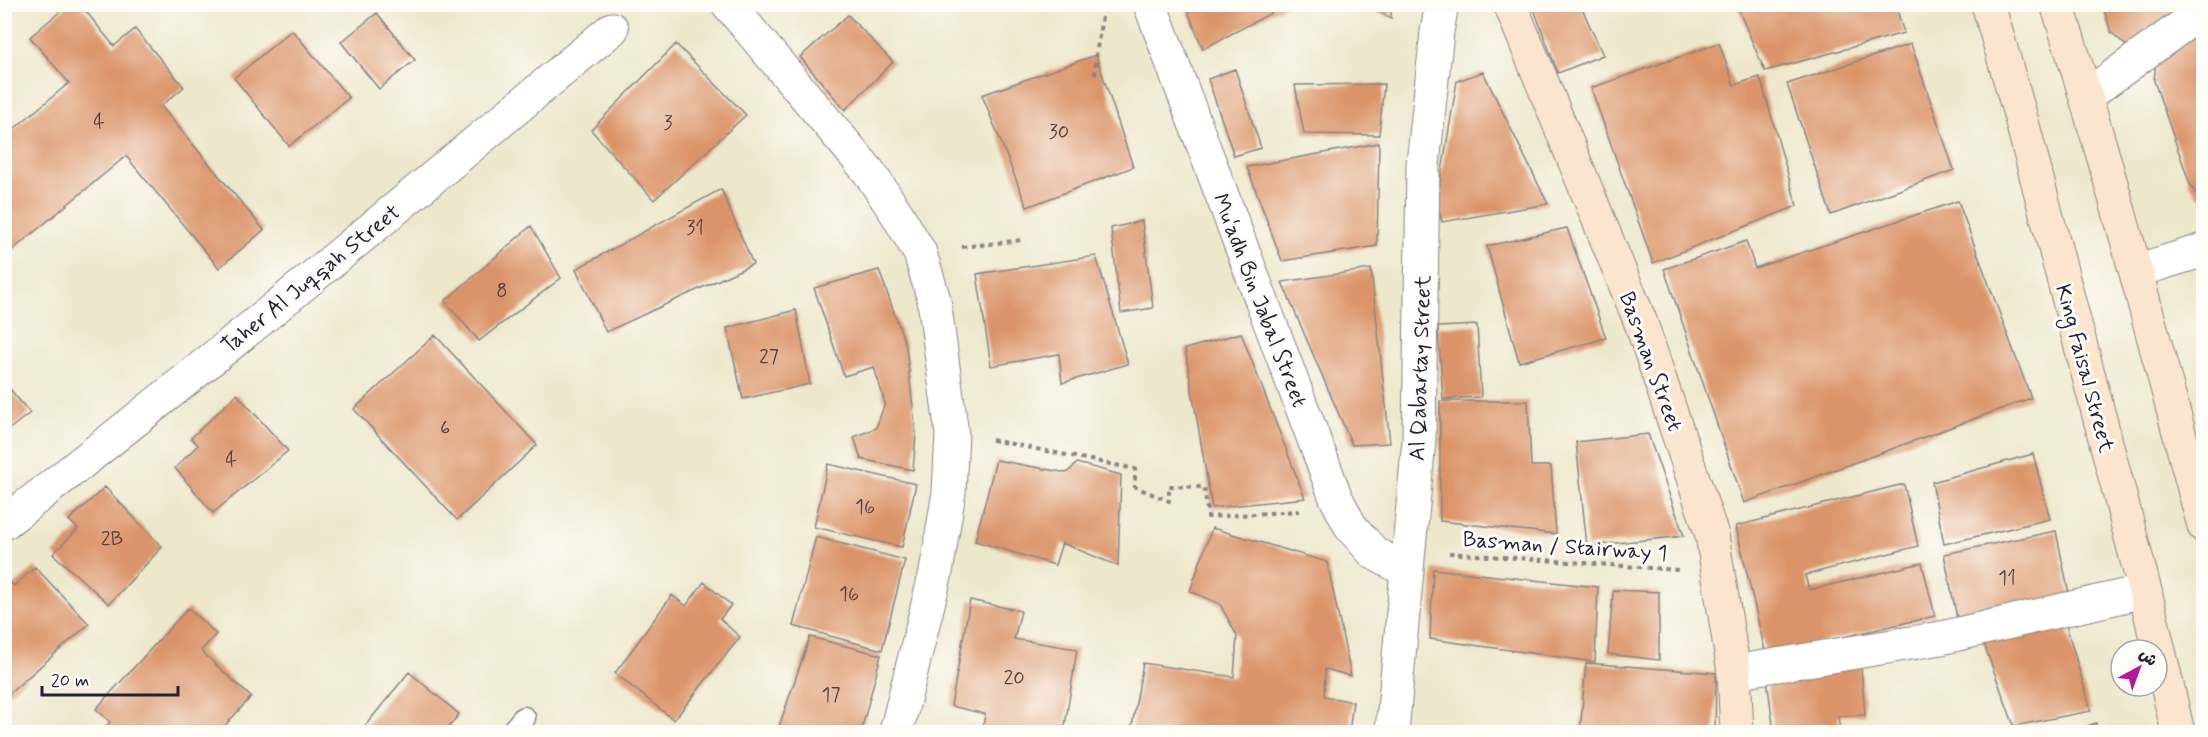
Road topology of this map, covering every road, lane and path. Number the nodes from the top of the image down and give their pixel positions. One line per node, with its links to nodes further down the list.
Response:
1 (728, 4): 14 (street)
2 (1104, 4): 10 (path)
3 (1150, 4): 17 (street, Muʻadh Bin Jabal Street)
4 (1442, 4): 20 (street, Al Qabartay Street)
5 (1509, 4): 21 (main road, Basman Street)
6 (1988, 4): 22 (main road, King Faisal Street)
7 (2057, 4): 11 (main road)
8 (2204, 9): 11 (street)
9 (612, 29): 18 (street, Taher Al Juqqah Street)
10 (1095, 75)
11 (2086, 96): 15 (main road)
12 (1023, 240): 14 (path)
13 (2204, 250): 15 (street)
14 (920, 253): 16 (street)
15 (2136, 271): 19 (main road)
16 (952, 434): 17 (path); 24 (street)
17 (1341, 508): 20 (street, Muʻadh Bin Jabal Street)
18 (4, 523)
19 (2204, 526)
20 (1408, 561): 21 (path, Basman / Stairway 1); 25 (street, Al Qabartay Street)
21 (1718, 573): 23 (main road, Basman Street)
22 (2145, 591): 23 (street); 27 (main road, King Faisal Street)
23 (1734, 672): 26 (main road, Basman Street)
24 (897, 732)
25 (1392, 732)
26 (1737, 732)
27 (2178, 732)

